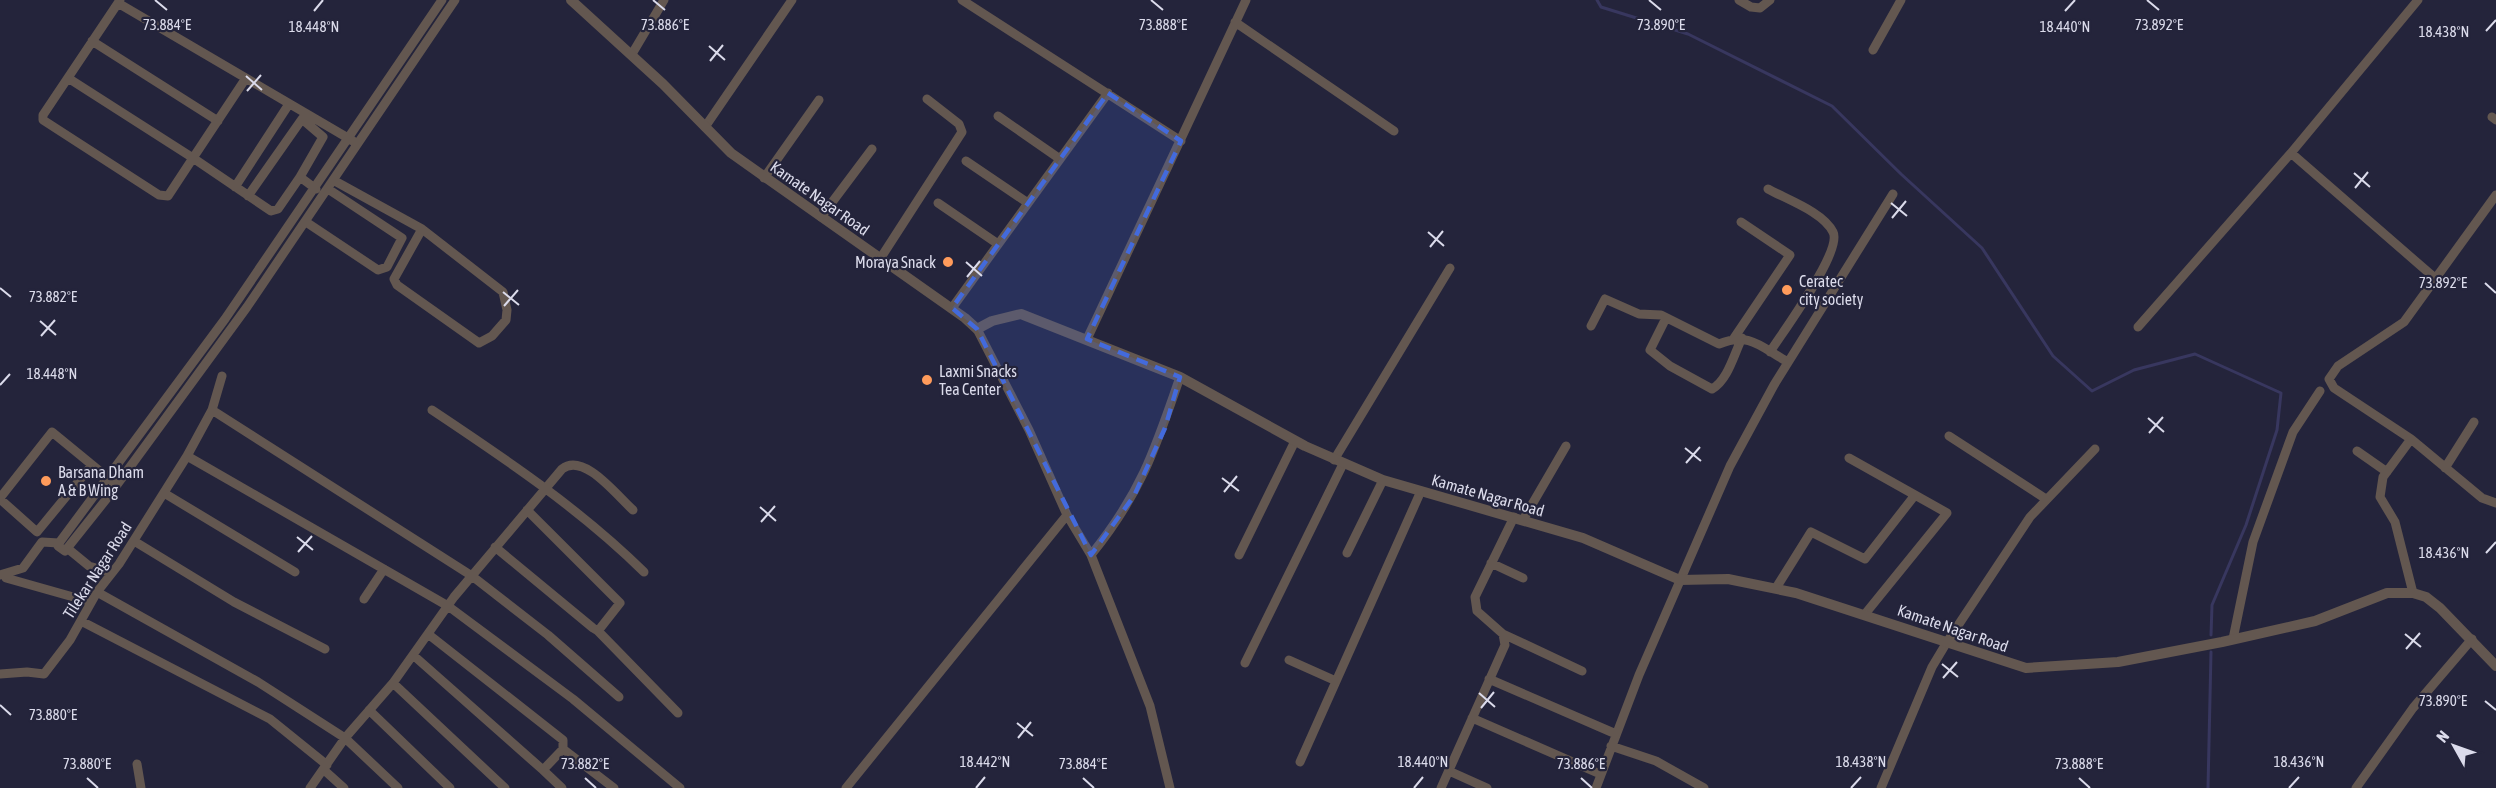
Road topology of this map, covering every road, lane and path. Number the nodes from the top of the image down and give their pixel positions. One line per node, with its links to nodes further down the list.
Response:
1 (442, 0): 15 (street)
2 (455, 0): 17 (street)
3 (664, 0): 18 (street)
4 (792, 0): 27 (street)
5 (962, 0): 21 (street)
6 (1246, 0): 13 (street)
7 (1739, 0): 8 (street)
8 (1770, 0)
9 (1901, 0): 16 (street)
10 (2418, 0): 33 (street)
11 (119, 2): 14 (street); 20 (street)
12 (578, 2): 18 (street, Kamate Nagar Road)
13 (1235, 22): 28 (street); 30 (street)
14 (92, 41): 19 (street); 26 (street)
15 (411, 47): 17 (street); 29 (street)
16 (1873, 50)
17 (420, 53): 31 (street)
18 (632, 54): 27 (street, Kamate Nagar Road)
19 (68, 78): 34 (street); 34 (street)
20 (246, 78): 24 (street); 26 (street)
21 (1108, 93): 30 (street); 35 (street)
22 (927, 99): 54 (street)
23 (819, 100): 38 (street)
24 (289, 104): 29 (street); 40 (street)
25 (998, 116): 35 (street)
26 (218, 121): 34 (street)
27 (705, 127): 38 (street, Kamate Nagar Road)
28 (1394, 131)
29 (349, 139): 31 (street); 41 (street)
30 (1181, 141): 63 (street)
31 (359, 144): 39 (street)
32 (872, 149): 49 (street)
33 (2291, 153): 56 (street); 60 (street)
34 (193, 158): 40 (street)
35 (1060, 159): 48 (street)
36 (966, 161): 48 (street)
37 (300, 177): 41 (street); 46 (street); 46 (street)
38 (764, 178): 49 (street, Kamate Nagar Road)
39 (333, 180): 42 (street); 52 (street)
40 (235, 187): 46 (street)
41 (316, 189): 85 (street)
42 (328, 189): 50 (street); 50 (street)
43 (1768, 189): 64 (street)
44 (1893, 194): 65 (street)
45 (2496, 195): 56 (street)
46 (248, 196)
47 (938, 203): 53 (street)
48 (1028, 203): 53 (street)
49 (821, 218): 54 (street, Kamate Nagar Road)
50 (306, 222): 85 (street)
51 (1741, 222): 62 (street)
52 (423, 229): 52 (street)
53 (998, 244): 57 (street)
54 (880, 259): 57 (street, Kamate Nagar Road)
55 (1449, 268): 80 (street)
56 (2436, 279): 73 (street)
57 (952, 308): 61 (street, Kamate Nagar Road)
58 (1666, 318): 59 (street); 62 (street); 62 (street)
59 (1591, 326)
60 (2138, 327)
61 (977, 329): 63 (street, Kamate Nagar Road); 95 (street)
62 (1738, 338): 64 (street)
63 (1087, 339): 67 (street, Kamate Nagar Road)
64 (1770, 352): 65 (street)
65 (1788, 362): 111 (street)
66 (222, 376): 69 (street, Tilekar Nagar Road)
67 (1180, 377): 74 (street, Kamate Nagar Road); 101 (street)
68 (2320, 391): 123 (street)
69 (212, 410): 78 (street, Tilekar Nagar Road); 108 (street)
70 (432, 410): 86 (street)
71 (2474, 422): 82 (street)
72 (1949, 436): 91 (street)
73 (2411, 439): 82 (street); 83 (street)
74 (1295, 441): 80 (street, Kamate Nagar Road); 102 (street)
75 (1566, 446): 96 (street)
76 (2095, 449): 91 (street)
77 (2357, 451): 83 (street)
78 (187, 456): 88 (street, Tilekar Nagar Road); 104 (street)
79 (1849, 458): 90 (street)
80 (1339, 462): 84 (street, Kamate Nagar Road); 129 (street)
81 (92, 465): 85 (street); 89 (street); 89 (street)
82 (2445, 468): 92 (street)
83 (2387, 472): 114 (street)
84 (1383, 480): 87 (street, Kamate Nagar Road); 100 (street)
85 (113, 482): 98 (street)
86 (547, 487): 93 (street); 94 (street); 106 (street)
87 (1421, 491): 96 (street, Kamate Nagar Road); 134 (street)
88 (164, 493): 97 (street, Tilekar Nagar Road); 105 (street)
89 (1, 495)
90 (1915, 495): 112 (street); 118 (street)
91 (2046, 499): 125 (street)
92 (2496, 503)
93 (527, 510): 99 (street); 120 (street)
94 (633, 510)
95 (1067, 515): 101 (street); 159 (street)
96 (1519, 518): 103 (street); 111 (street, Kamate Nagar Road)
97 (134, 541): 107 (street, Tilekar Nagar Road); 126 (street)
98 (63, 546): 107 (street); 109 (street)
99 (495, 547): 108 (street); 120 (street)
100 (1347, 553)
101 (1091, 555): 160 (street)
102 (1239, 555)
103 (1491, 563): 110 (street); 122 (street)
104 (384, 569): 115 (street); 117 (street)
105 (295, 572)
106 (644, 572)
107 (112, 573): 113 (street, Tilekar Nagar Road)
108 (472, 576): 117 (street); 136 (street)
109 (3, 577): 116 (street)
110 (1523, 578)
111 (1680, 580): 112 (street, Kamate Nagar Road); 140 (street)
112 (1776, 588): 118 (street, Kamate Nagar Road)
113 (97, 592): 116 (street, Tilekar Nagar Road); 141 (street)
114 (2413, 592): 123 (street, Kamate Nagar Road); 124 (street)
115 (364, 598)
116 (91, 602): 119 (street, Tilekar Nagar Road)
117 (448, 606): 121 (street); 158 (street)
118 (1865, 614): 125 (street, Kamate Nagar Road)
119 (81, 621): 132 (street, Tilekar Nagar Road); 146 (street)
120 (598, 631): 138 (street)
121 (428, 633): 127 (street); 143 (street)
122 (1503, 634): 131 (street); 133 (street)
123 (2233, 639): 125 (street, Kamate Nagar Road)
124 (2472, 639): 130 (street); 166 (street)
125 (1947, 642): 165 (street)
126 (325, 649)
127 (413, 655): 135 (street); 147 (street)
128 (1288, 660): 134 (street)
129 (1245, 663)
130 (2496, 666)
131 (1582, 671)
132 (0, 674)
133 (1490, 679): 139 (street); 140 (street)
134 (1336, 681): 144 (street)
135 (393, 683): 137 (street); 155 (street)
136 (619, 697)
137 (369, 710): 141 (street); 154 (street)
138 (678, 713)
139 (1472, 718): 148 (street); 149 (street)
140 (1616, 734): 142 (street)
141 (345, 738): 146 (street); 153 (street)
142 (1611, 746): 149 (street); 164 (street)
143 (563, 749): 147 (street); 157 (street)
144 (1300, 762)
145 (137, 764): 150 (street)
146 (325, 767): 151 (street); 152 (street)
147 (543, 770): 156 (street)
148 (1449, 771): 161 (street); 162 (street)
149 (1600, 774): 163 (street)
150 (141, 788)
151 (310, 788)
152 (344, 788)
153 (398, 788)
154 (450, 788)
155 (505, 788)
156 (562, 788)
157 (614, 788)
158 (680, 788)
159 (846, 788)
160 (1170, 788)
161 (1442, 788)
162 (1486, 788)
163 (1596, 788)
164 (1704, 788)
165 (1881, 788)
166 (2356, 788)

